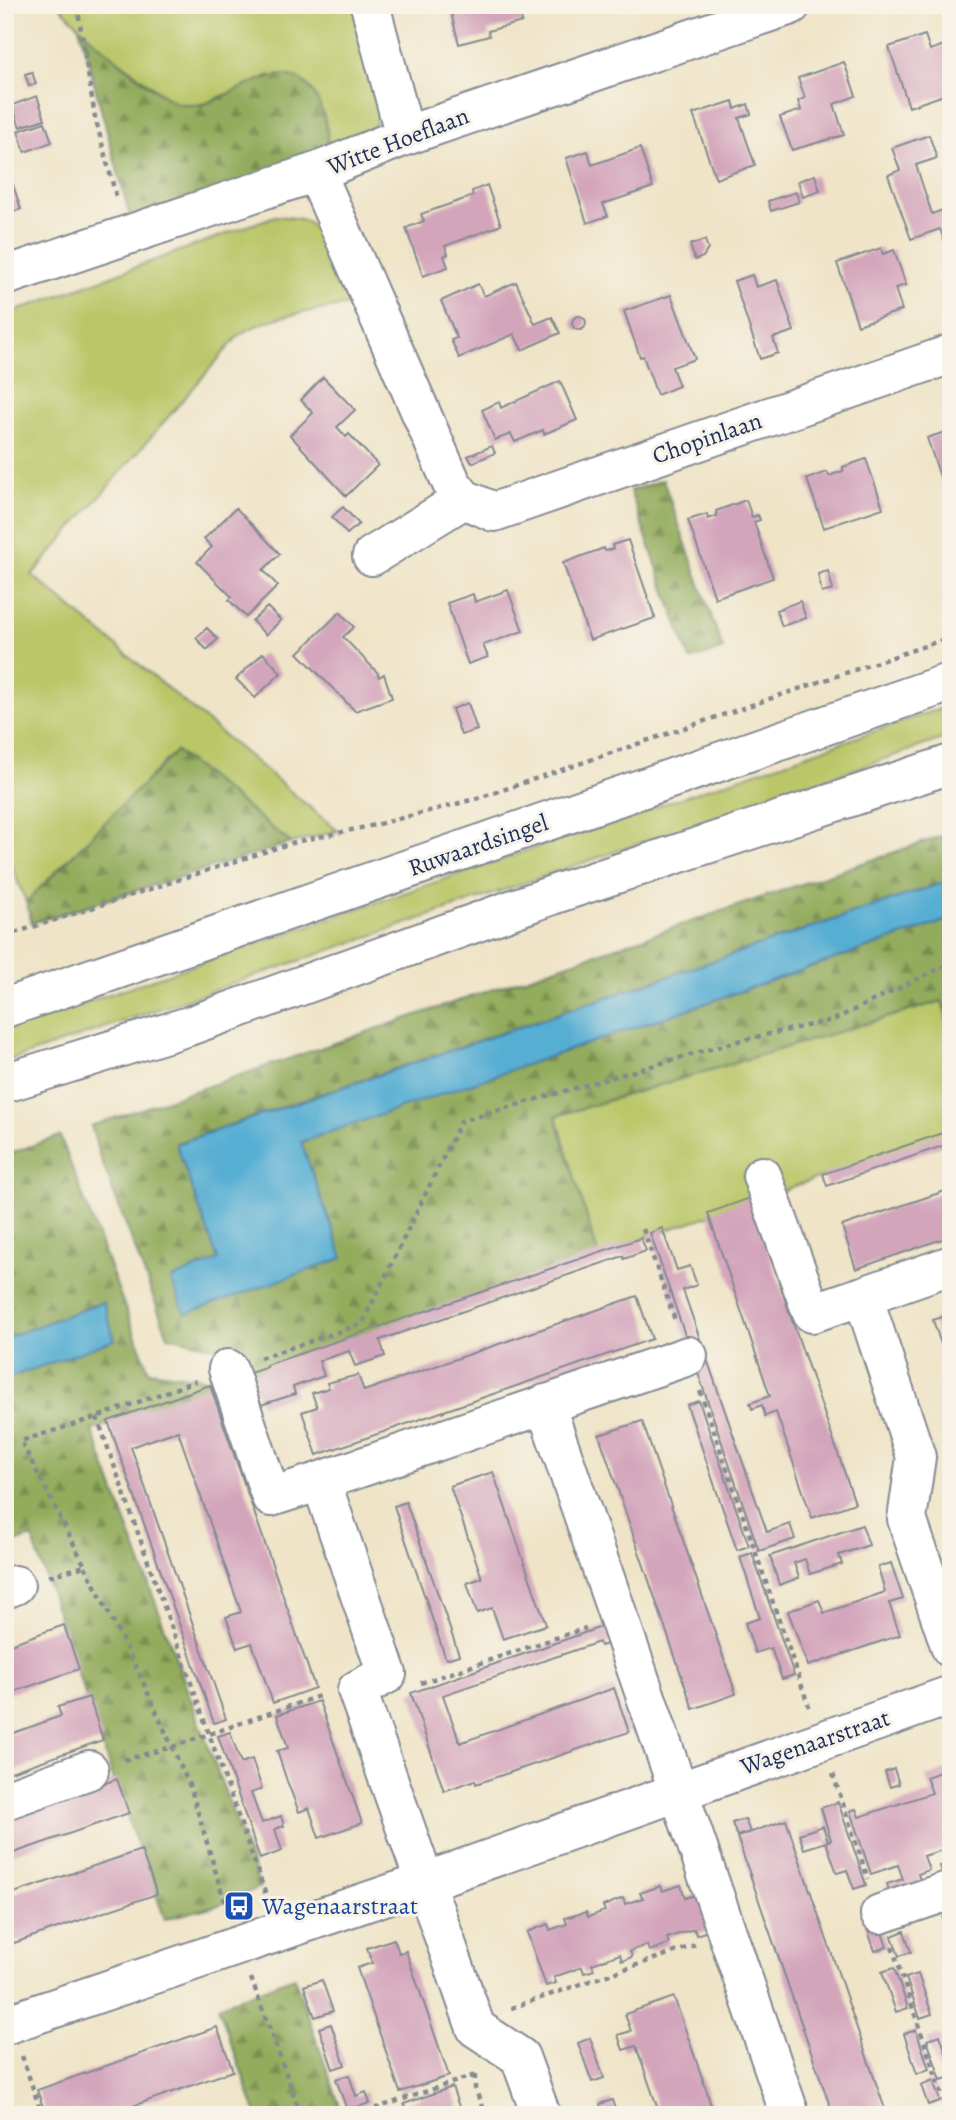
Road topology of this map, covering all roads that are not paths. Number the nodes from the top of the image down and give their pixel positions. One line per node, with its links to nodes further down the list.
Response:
1 (370, 5): 3 (street)
2 (791, 5): 3 (street, Witte Hoeflaan)
3 (405, 136): 4 (street, Witte Hoeflaan)
4 (316, 172): 5 (street, Witte Hoeflaan); 7 (street)
5 (5, 276)
6 (951, 354): 7 (street, Chopinlaan)
7 (464, 499): 8 (street)
8 (372, 556)
9 (951, 682): 11 (street, Ruwaardsingel)
10 (951, 764): 12 (street)
11 (5, 1008)
12 (5, 1083)
13 (762, 1175): 15 (street)
14 (951, 1265): 15 (street)
15 (863, 1296): 20 (street)
16 (688, 1356): 18 (street)
17 (228, 1369): 19 (street)
18 (545, 1404): 19 (street); 23 (street)
19 (321, 1481): 25 (street)
20 (951, 1648)
21 (951, 1695): 23 (street, Wagenaarstraat)
22 (89, 1770): 24 (street)
23 (680, 1790): 25 (street, Wagenaarstraat); 30 (street)
24 (5, 1800)
25 (425, 1882): 28 (street, Wagenaarstraat); 29 (street)
26 (951, 1890): 27 (street)
27 (880, 1914)
28 (8, 2024)
29 (541, 2115)
30 (790, 2115)

